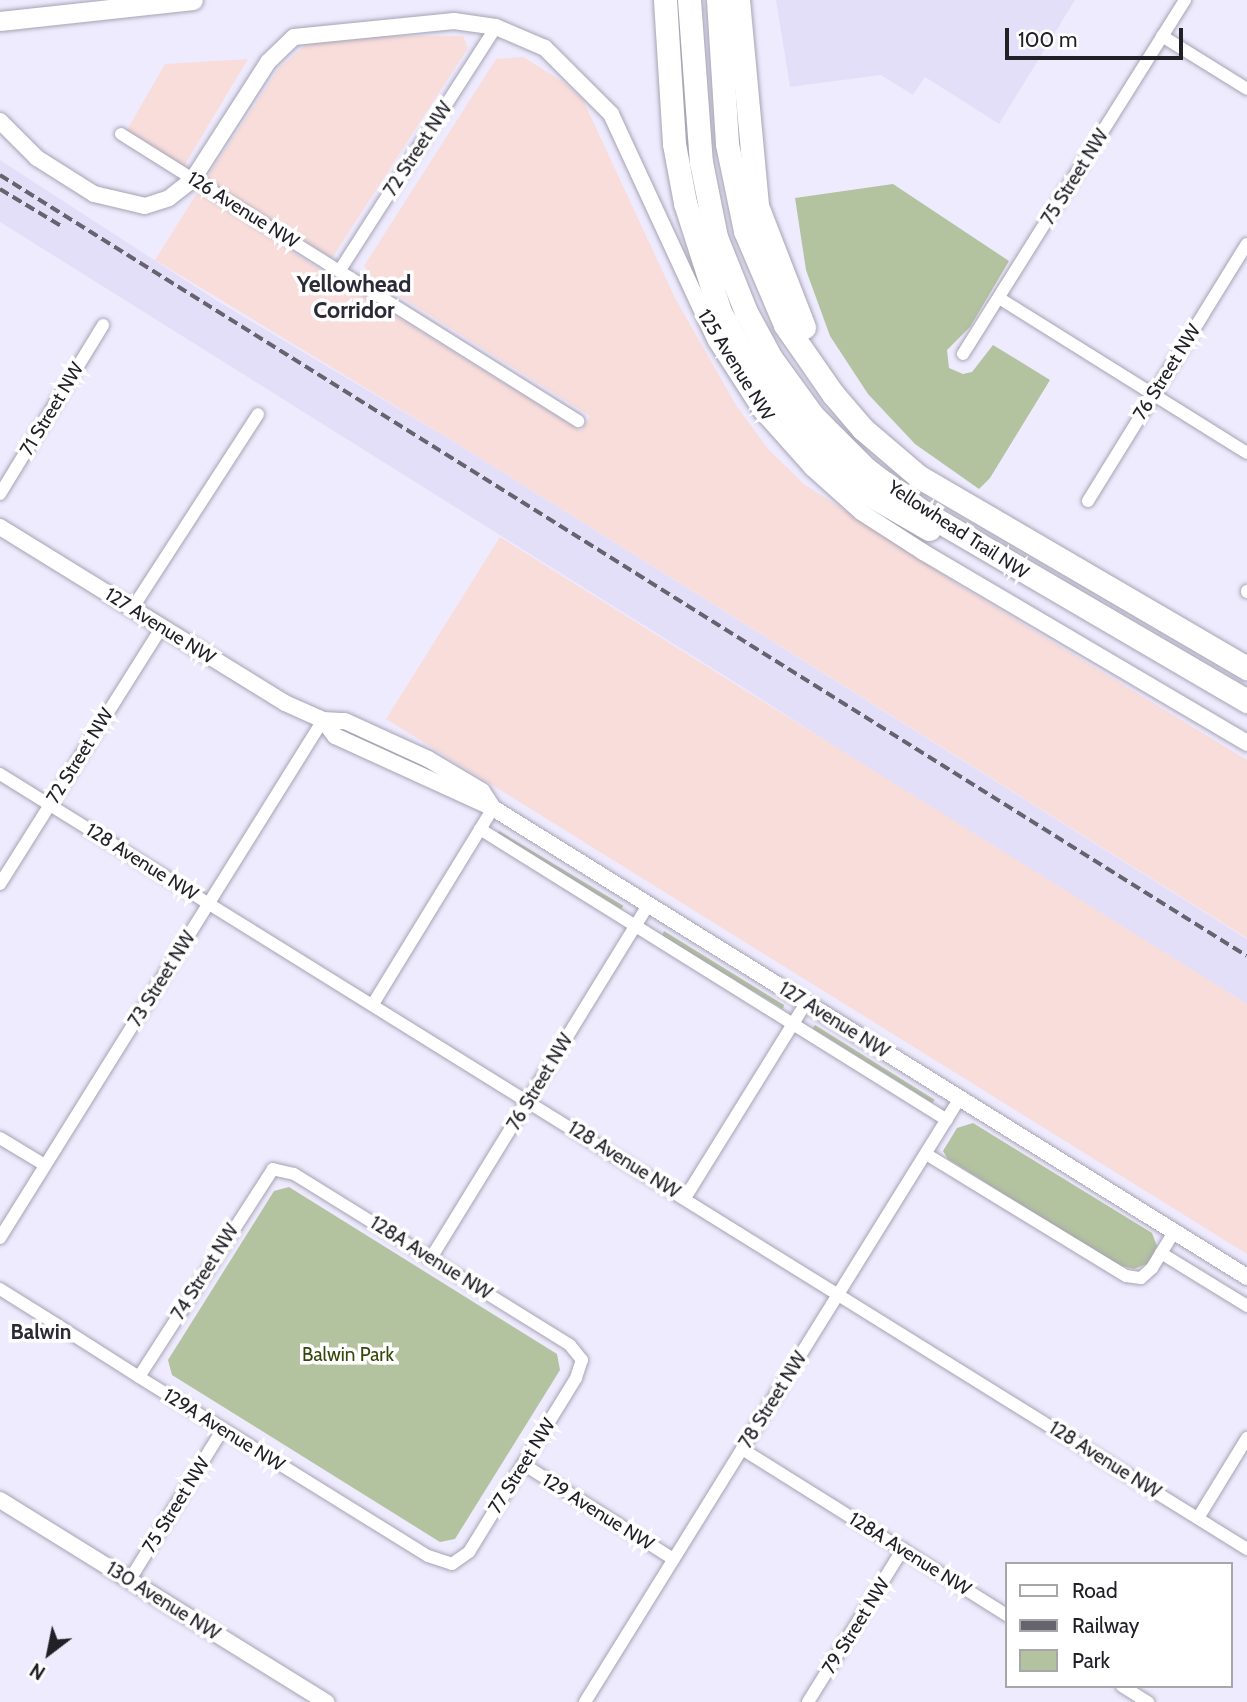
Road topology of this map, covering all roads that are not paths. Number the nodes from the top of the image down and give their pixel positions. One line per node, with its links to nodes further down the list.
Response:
1 (193, 0): 8 (main road)
2 (665, 0): 29 (highway)
3 (689, 0): 29 (highway, Yellowhead Trail NW)
4 (718, 0): 28 (highway, Yellowhead Trail NW)
5 (737, 0): 10 (highway)
6 (744, 0): 10 (highway)
7 (1185, 0): 11 (street, 75 Street NW)
8 (0, 21)
9 (496, 27): 15 (street, 125 Avenue NW); 17 (street, 72 Street NW); 35 (street, 125 Avenue NW)
10 (740, 28): 28 (highway)
11 (1162, 36): 12 (street); 18 (street, 75 Street NW)
12 (1247, 89)
13 (0, 121): 15 (street)
14 (121, 134): 15 (street, 126 Avenue NW)
15 (193, 179): 17 (street, 126 Avenue NW)
16 (1247, 244): 21 (street, 76 Street NW)
17 (340, 271): 23 (street, 126 Avenue NW)
18 (999, 298): 20 (street, 75 Street NW); 21 (street)
19 (103, 325): 25 (street, 71 Street NW)
20 (963, 354)
21 (1153, 395): 24 (street); 26 (street, 76 Street NW)
22 (258, 414): 30 (street)
23 (578, 421)
24 (1247, 453)
25 (0, 494)
26 (1088, 501)
27 (0, 527): 30 (street, 127 Avenue NW)
28 (1010, 533): 32 (highway, Yellowhead Trail NW)
29 (996, 558): 33 (highway, Yellowhead Trail NW)
30 (132, 610): 31 (street, 127 Avenue NW)
31 (161, 628): 34 (street, 127 Avenue NW); 37 (street, 72 Street NW)
32 (1247, 668)
33 (1247, 701)
34 (323, 720): 38 (street, 127 Avenue NW); 41 (street, 73 Street NW)
35 (1247, 743)
36 (0, 774): 37 (street, 128 Avenue NW)
37 (50, 805): 40 (street, 72 Street NW); 41 (street, 128 Avenue NW)
38 (493, 808): 39 (street); 42 (street, 127 Avenue NW)
39 (480, 829): 43 (street, 127 Avenue NW); 45 (street)
40 (0, 884)
41 (209, 903): 45 (street, 128 Avenue NW); 52 (street, 73 Street NW)
42 (648, 905): 43 (street, 76 Street NW); 44 (street, 127 Avenue NW)
43 (635, 926): 46 (street, 127 Avenue NW); 48 (street, 76 Street NW)
44 (806, 1003): 46 (street); 47 (street, 127 Avenue NW)
45 (373, 1004): 48 (street, 128 Avenue NW)
46 (793, 1024): 49 (street, 127 Avenue NW); 54 (street)
47 (960, 1098): 49 (street, 78 Street NW); 55 (street, 127 Avenue NW)
48 (529, 1101): 54 (street, 128 Avenue NW); 58 (street, 76 Street NW)
49 (947, 1120): 51 (street, 78 Street NW)
50 (0, 1138): 52 (street)
51 (926, 1154): 57 (street); 61 (street, 78 Street NW)
52 (45, 1165): 56 (street, 73 Street NW)
53 (273, 1169): 58 (street, 128A Avenue NW); 64 (street, 74 Street NW)
54 (685, 1198): 61 (street, 128 Avenue NW)
55 (1174, 1231): 57 (street); 59 (street, 127 Avenue NW)
56 (0, 1238)
57 (1161, 1253): 62 (street)
58 (431, 1258): 63 (street, 128A Avenue NW)
59 (1247, 1277)
60 (0, 1289): 64 (street, 129A Avenue NW)
61 (839, 1294): 67 (street, 78 Street NW); 70 (street, 128 Avenue NW)
62 (1247, 1306)
63 (582, 1360): 68 (street, 77 Street NW)
64 (139, 1377): 65 (street, 129A Avenue NW)
65 (223, 1429): 74 (street, 129A Avenue NW); 75 (street, 75 Street NW)
66 (1247, 1438): 70 (street)
67 (742, 1449): 71 (street, 128A Avenue NW); 73 (street, 78 Street NW)
68 (523, 1464): 73 (street, 129 Avenue NW); 74 (street, 77 Street NW)
69 (0, 1500): 75 (street, 130 Avenue NW)
70 (1198, 1518): 72 (street, 128 Avenue NW)
71 (903, 1549): 76 (street, 128A Avenue NW); 78 (street, 79 Street NW)
72 (1247, 1549)
73 (673, 1559): 80 (street, 78 Street NW)
74 (452, 1564)
75 (129, 1581): 79 (street, 130 Avenue NW)
76 (1006, 1614)
77 (1125, 1688): 81 (street)
78 (811, 1701)
79 (326, 1702)
80 (584, 1702)
81 (1147, 1702)

